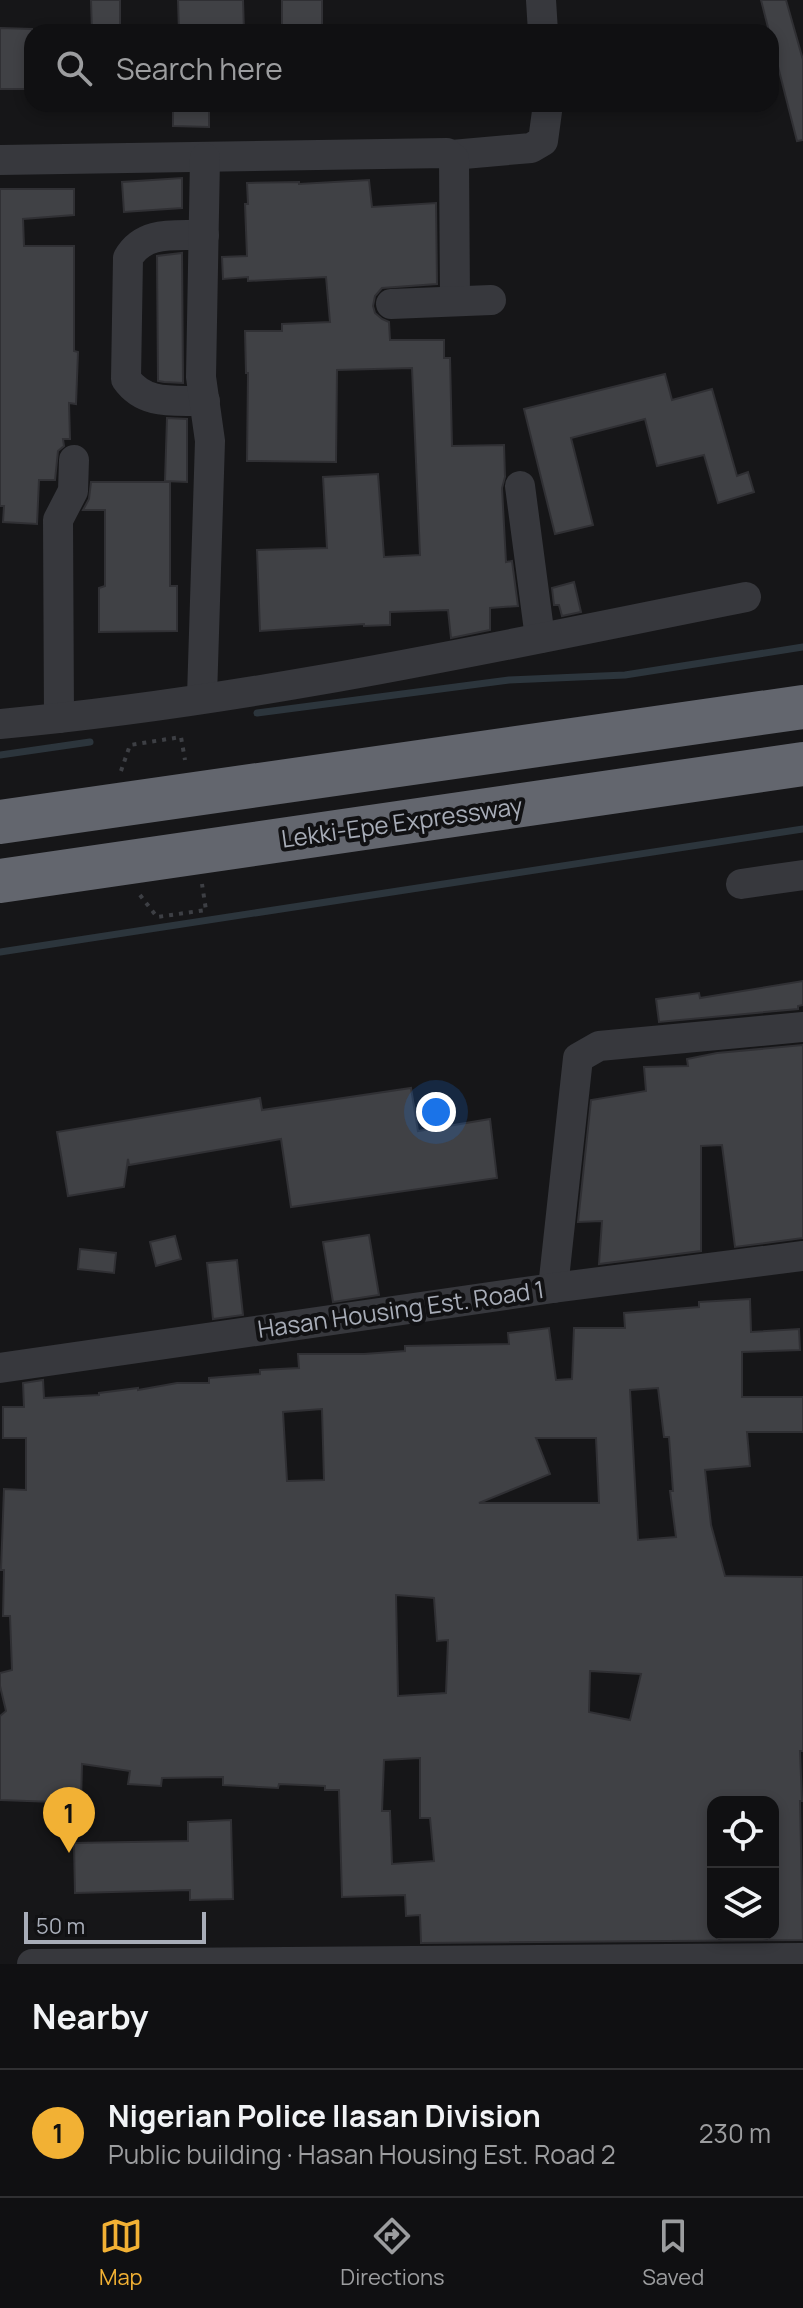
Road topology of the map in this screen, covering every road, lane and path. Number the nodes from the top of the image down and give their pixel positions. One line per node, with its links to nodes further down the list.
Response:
1 (541, 0): 2 (street)
2 (542, 24)
3 (547, 112): 4 (street)
4 (452, 155): 5 (street); 9 (street)
5 (205, 158): 6 (street); 7 (street)
6 (0, 160)
7 (204, 235): 11 (street); 11 (street)
8 (491, 300): 9 (street)
9 (455, 301): 10 (street)
10 (391, 304)
11 (205, 401): 16 (street)
12 (74, 460): 18 (street)
13 (520, 486): 15 (street)
14 (746, 597): 15 (street)
15 (540, 638): 16 (street)
16 (202, 697): 18 (street)
17 (803, 707): 23 (highway)
18 (59, 718): 19 (street)
19 (0, 724)
20 (181, 737): 21 (path)
21 (130, 745)
22 (803, 764): 24 (highway, Lekki-Epe Expressway)
23 (0, 822)
24 (93, 869): 26 (highway, Lekki-Epe Expressway); 28 (street)
25 (803, 875): 27 (street)
26 (0, 881)
27 (741, 884)
28 (0, 902)
29 (206, 910): 30 (path)
30 (157, 917)
31 (803, 1027): 33 (street)
32 (803, 1256): 33 (street, Hasan Housing Est. Road 1)
33 (553, 1288): 34 (street, Hasan Housing Est. Road 1)
34 (0, 1368)
35 (803, 1958): 36 (street)
36 (659, 1962): 37 (street)
37 (32, 1964)

